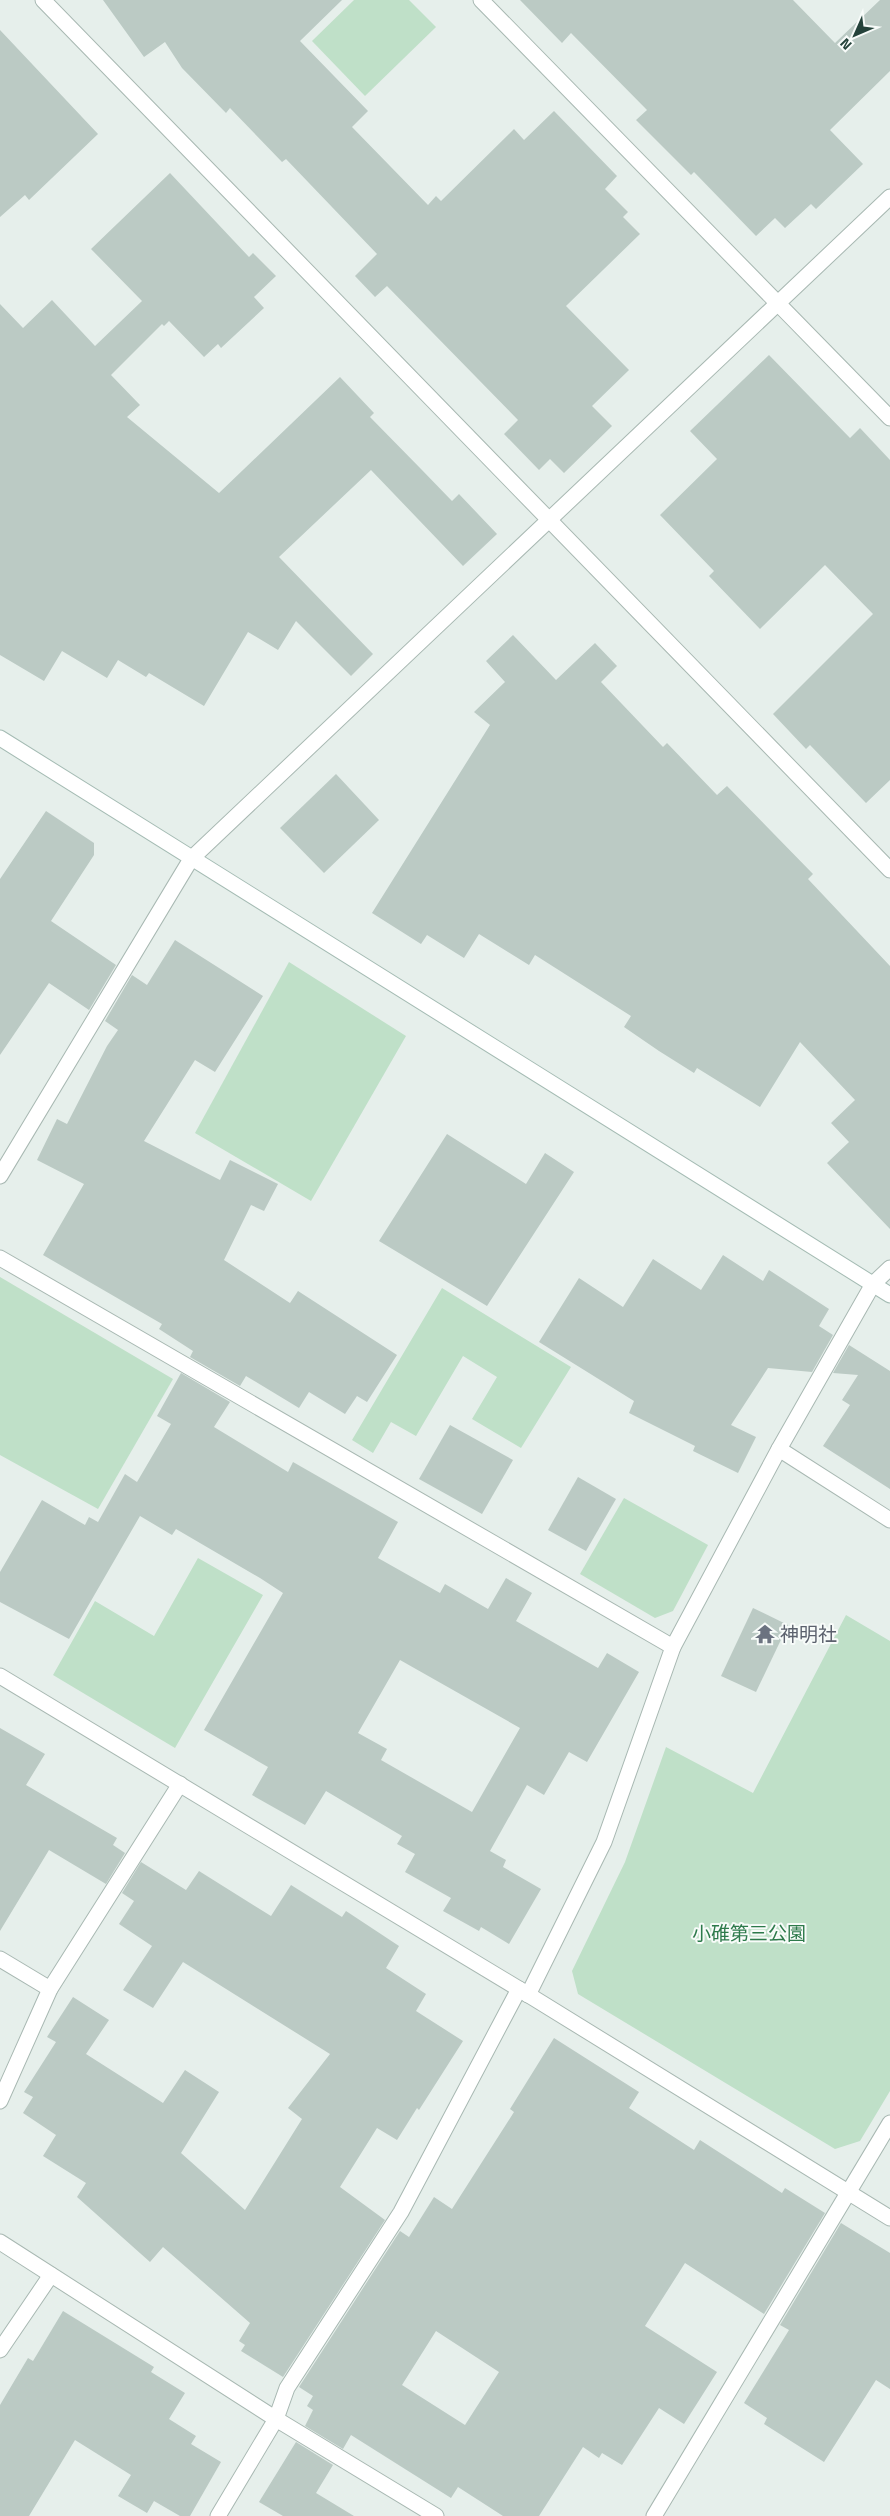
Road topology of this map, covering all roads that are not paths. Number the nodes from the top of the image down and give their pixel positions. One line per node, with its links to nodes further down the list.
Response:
1 (44, 0): 6 (street)
2 (482, 0): 4 (street)
3 (890, 196): 4 (street)
4 (778, 303): 5 (street); 6 (street)
5 (890, 418)
6 (549, 520): 8 (street); 9 (street)
7 (0, 738): 8 (street)
8 (191, 859): 10 (street); 14 (street)
9 (890, 870)
10 (5, 1153): 11 (street)
11 (0, 1176)
12 (0, 1258): 18 (street)
13 (890, 1268): 14 (street)
14 (872, 1284): 15 (street); 16 (street)
15 (890, 1295)
16 (779, 1449): 17 (street); 18 (street)
17 (890, 1520)
18 (673, 1647): 23 (street)
19 (0, 1676): 20 (street)
20 (180, 1784): 22 (street); 23 (street)
21 (0, 1959): 22 (street)
22 (50, 1989): 24 (street)
23 (523, 1992): 26 (street); 31 (street)
24 (0, 2101)
25 (890, 2123): 26 (street)
26 (847, 2193): 27 (street); 34 (street)
27 (890, 2218)
28 (0, 2242): 29 (street)
29 (51, 2275): 30 (street); 31 (street)
30 (0, 2350)
31 (276, 2419): 32 (street); 33 (street)
32 (218, 2516)
33 (436, 2516)
34 (654, 2516)

